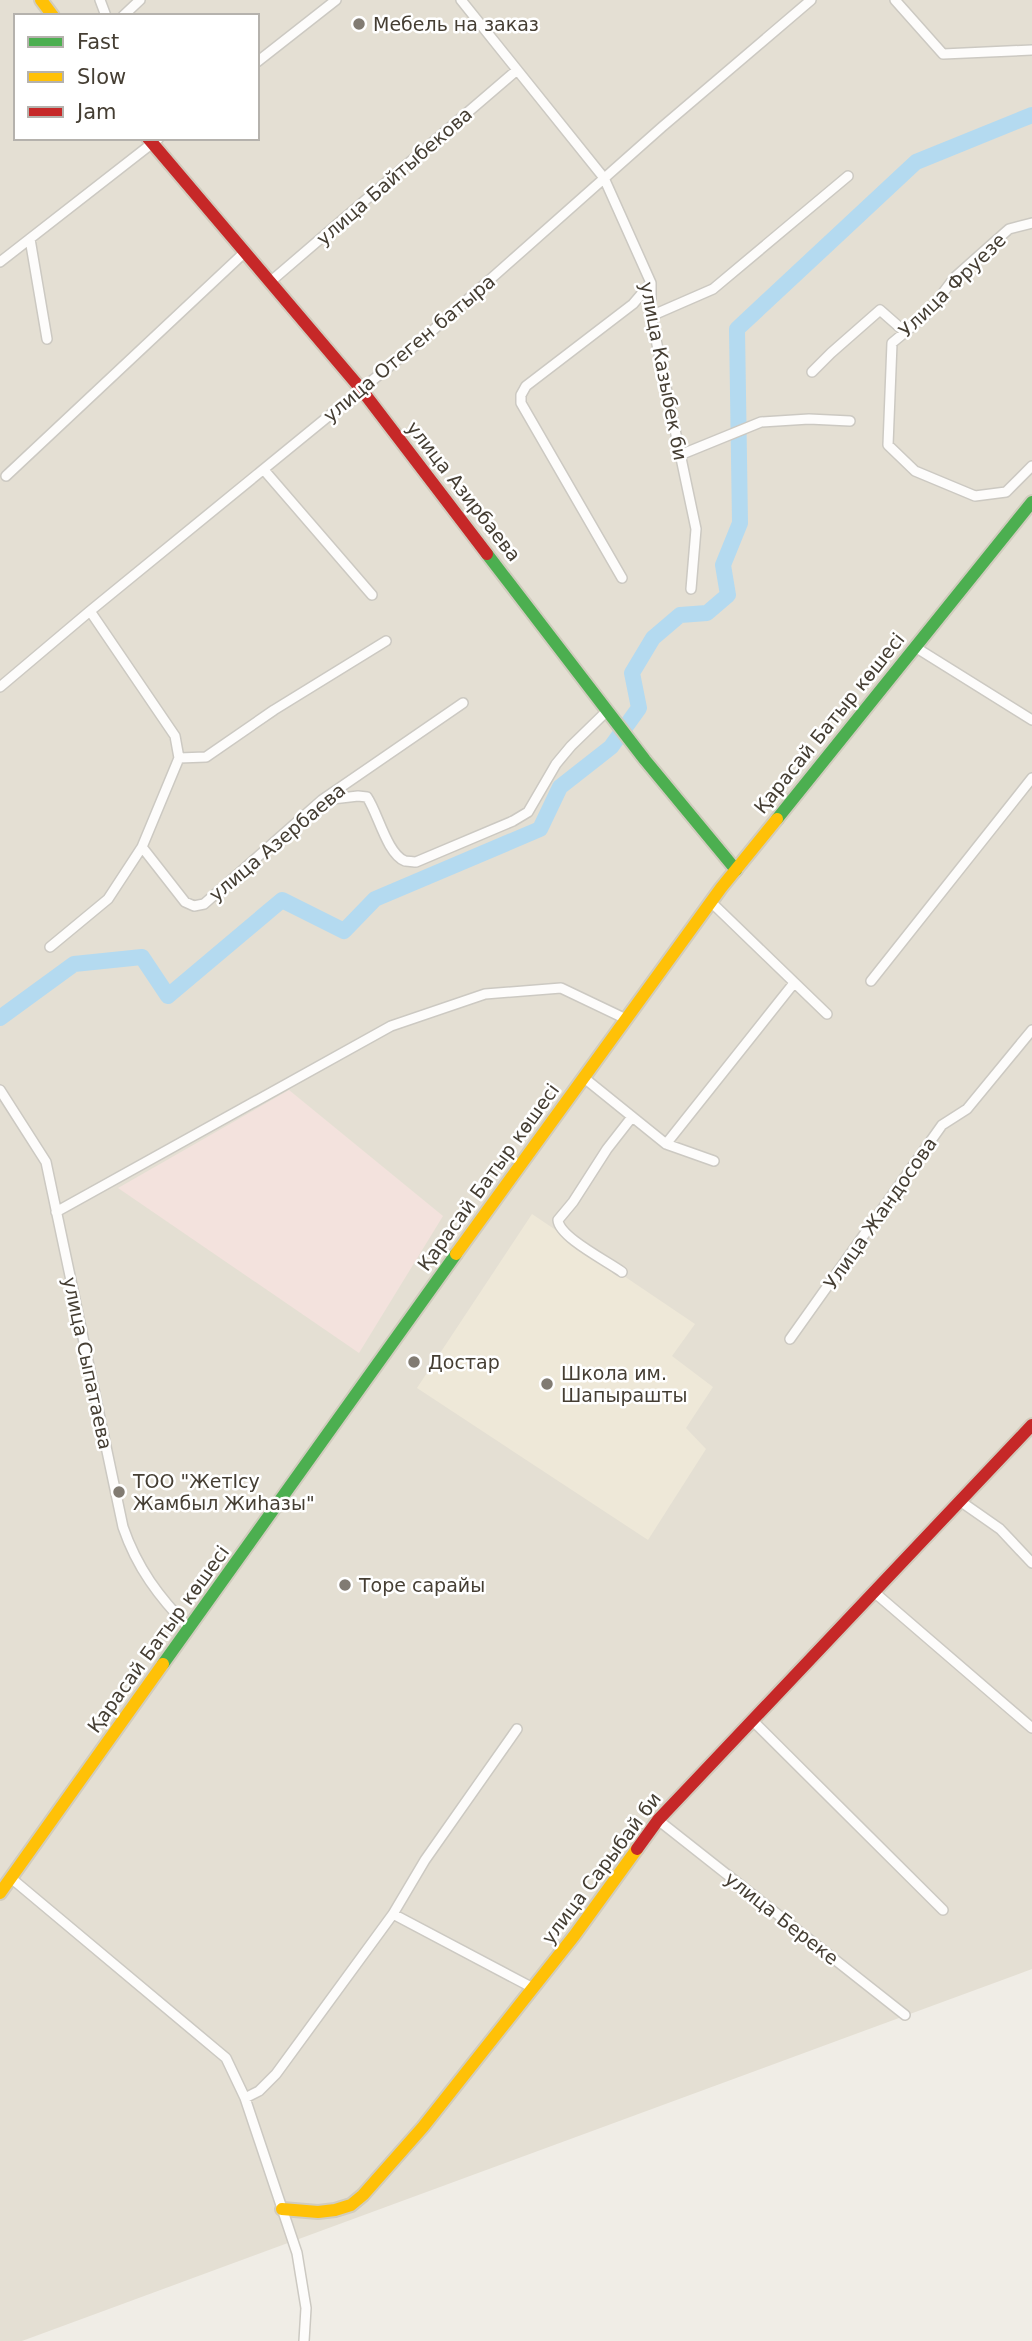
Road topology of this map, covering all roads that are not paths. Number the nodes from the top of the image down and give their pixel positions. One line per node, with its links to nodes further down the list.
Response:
1 (140, 0): 6 (street)
2 (336, 0): 8 (street)
3 (461, 0): 9 (street, улица Казыбек би)
4 (811, 0): 12 (street, улица Отеген батыра)
5 (895, 0): 7 (street)
6 (125, 14)
7 (1032, 50)
8 (259, 59)
9 (517, 70): 12 (street, улица Казыбек би); 17 (street, улица Байтыбекова)
10 (153, 140): 14 (street); 15 (main road, улица Азирбаева)
11 (848, 176): 19 (street)
12 (604, 178): 18 (street, улица Казыбек би); 23 (street, улица Отеген батыра)
13 (1032, 223): 20 (street, Улица Фруезе)
14 (30, 239): 16 (street); 21 (street)
15 (245, 252): 17 (main road, улица Азирбаева); 28 (street)
16 (0, 262)
17 (270, 282): 23 (main road, улица Азирбаева)
18 (651, 284): 19 (street, улица Казыбек би); 30 (street)
19 (651, 316): 25 (street, улица Казыбек би)
20 (905, 332): 22 (street); 26 (street, Улица Фруезе)
21 (47, 339)
22 (812, 372)
23 (362, 389): 27 (street, улица Отеген батыра); 38 (main road, улица Азирбаева)
24 (850, 421): 25 (street)
25 (680, 455): 31 (street, улица Казыбек би)
26 (1032, 466)
27 (264, 470): 32 (street); 33 (street, улица Отеген батыра)
28 (6, 476)
29 (1032, 502): 35 (main road, Қарасай Батыр көшесі)
30 (622, 578)
31 (691, 589)
32 (372, 595)
33 (90, 611): 36 (street, улица Отеген батыра); 40 (street)
34 (386, 641): 40 (street)
35 (915, 648): 39 (street); 44 (main road, Қарасай Батыр көшесі)
36 (0, 687)
37 (463, 703): 42 (street, улица Азербаева)
38 (611, 713): 42 (street); 44 (main road, улица Азирбаева)
39 (1032, 720)
40 (179, 758): 43 (street)
41 (1032, 778): 47 (street)
42 (322, 800): 43 (street, улица Азербаева)
43 (142, 847): 46 (street)
44 (736, 870): 45 (main road, Қарасай Батыр көшесі)
45 (711, 902): 48 (street); 50 (main road, Қарасай Батыр көшесі)
46 (50, 947)
47 (872, 981)
48 (794, 983): 49 (street); 56 (street)
49 (827, 1014)
50 (626, 1019): 52 (main road, Қарасай Батыр көшесі); 58 (street)
51 (1032, 1030): 60 (street, Улица Жандосова)
52 (583, 1077): 55 (street); 65 (main road, Қарасай Батыр көшесі)
53 (0, 1090): 54 (street, улица Сыпатаева)
54 (3, 1103): 58 (street, улица Сыпатаева)
55 (632, 1117): 56 (street); 59 (street)
56 (666, 1144): 57 (street)
57 (714, 1161)
58 (56, 1212): 65 (street, улица Сыпатаева)
59 (622, 1272)
60 (790, 1339)
61 (1032, 1425): 62 (main road, улица Сарыбай би)
62 (960, 1501): 63 (street); 64 (main road, улица Сарыбай би)
63 (1032, 1563)
64 (874, 1592): 66 (main road, улица Сарыбай би); 67 (street)
65 (190, 1628): 70 (main road, Қарасай Батыр көшесі)
66 (752, 1720): 69 (main road, улица Сарыбай би); 72 (street)
67 (1032, 1728)
68 (517, 1729): 73 (street)
69 (658, 1820): 74 (main road, улица Сарыбай би); 75 (street, улица Береке)
70 (11, 1878): 71 (main road, Қарасай Батыр көшесі); 76 (street)
71 (0, 1893)
72 (943, 1910)
73 (393, 1914): 74 (street); 76 (street)
74 (533, 1988): 77 (main road, улица Сарыбай би)
75 (905, 2015)
76 (245, 2098): 77 (street)
77 (282, 2209): 78 (street)
78 (304, 2341)

